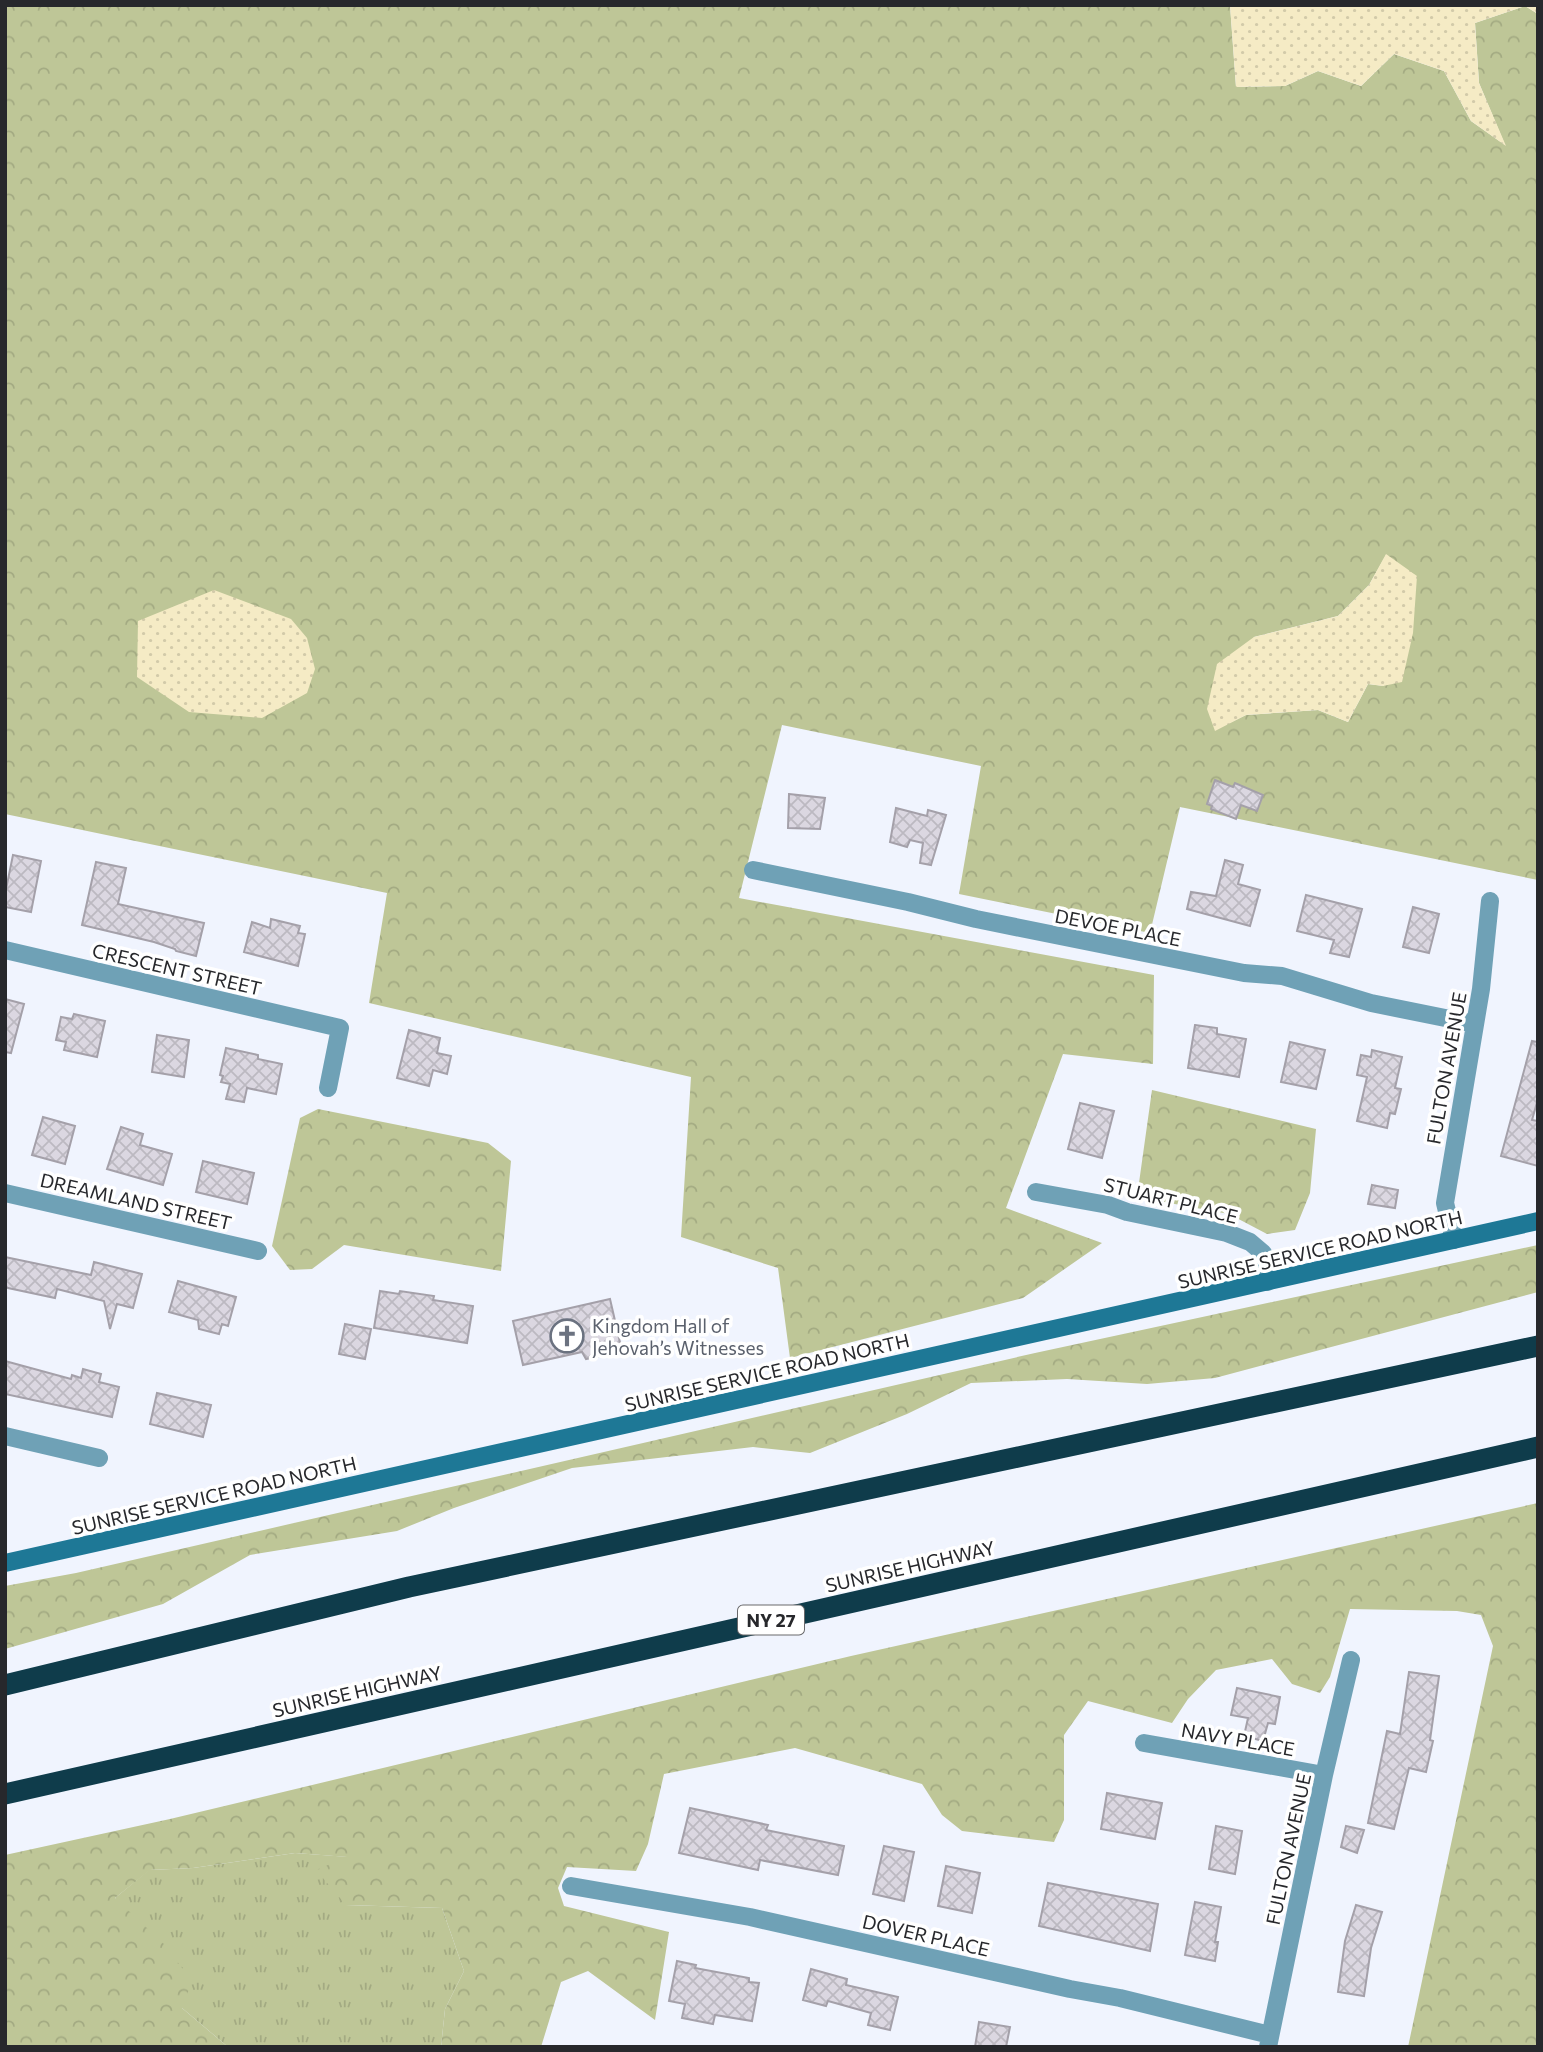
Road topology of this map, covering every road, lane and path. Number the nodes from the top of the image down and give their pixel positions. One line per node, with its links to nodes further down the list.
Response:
1 (752, 870): 4 (street, DEVOE PLACE)
2 (1490, 901): 4 (street, FULTON AVENUE)
3 (5, 950): 5 (street, CRESCENT STREET)
4 (1475, 1024): 9 (street, FULTON AVENUE)
5 (328, 1088)
6 (1036, 1192): 11 (street, STUART PLACE)
7 (5, 1193): 10 (street, DREAMLAND STREET)
8 (1538, 1222): 9 (street, SUNRISE SERVICE ROAD NORTH)
9 (1454, 1240): 11 (street, SUNRISE SERVICE ROAD NORTH)
10 (258, 1251)
11 (1267, 1282): 16 (street, SUNRISE SERVICE ROAD NORTH)
12 (1538, 1346): 18 (highway)
13 (5, 1436): 15 (street)
14 (1538, 1447): 21 (highway, SUNRISE HIGHWAY / NY 27)
15 (99, 1458)
16 (5, 1563)
17 (1351, 1660): 20 (street, FULTON AVENUE)
18 (5, 1685)
19 (1144, 1743): 20 (street, NAVY PLACE)
20 (1324, 1775): 23 (street, FULTON AVENUE)
21 (5, 1794)
22 (571, 1886): 23 (street, DOVER PLACE)
23 (1269, 2041)

